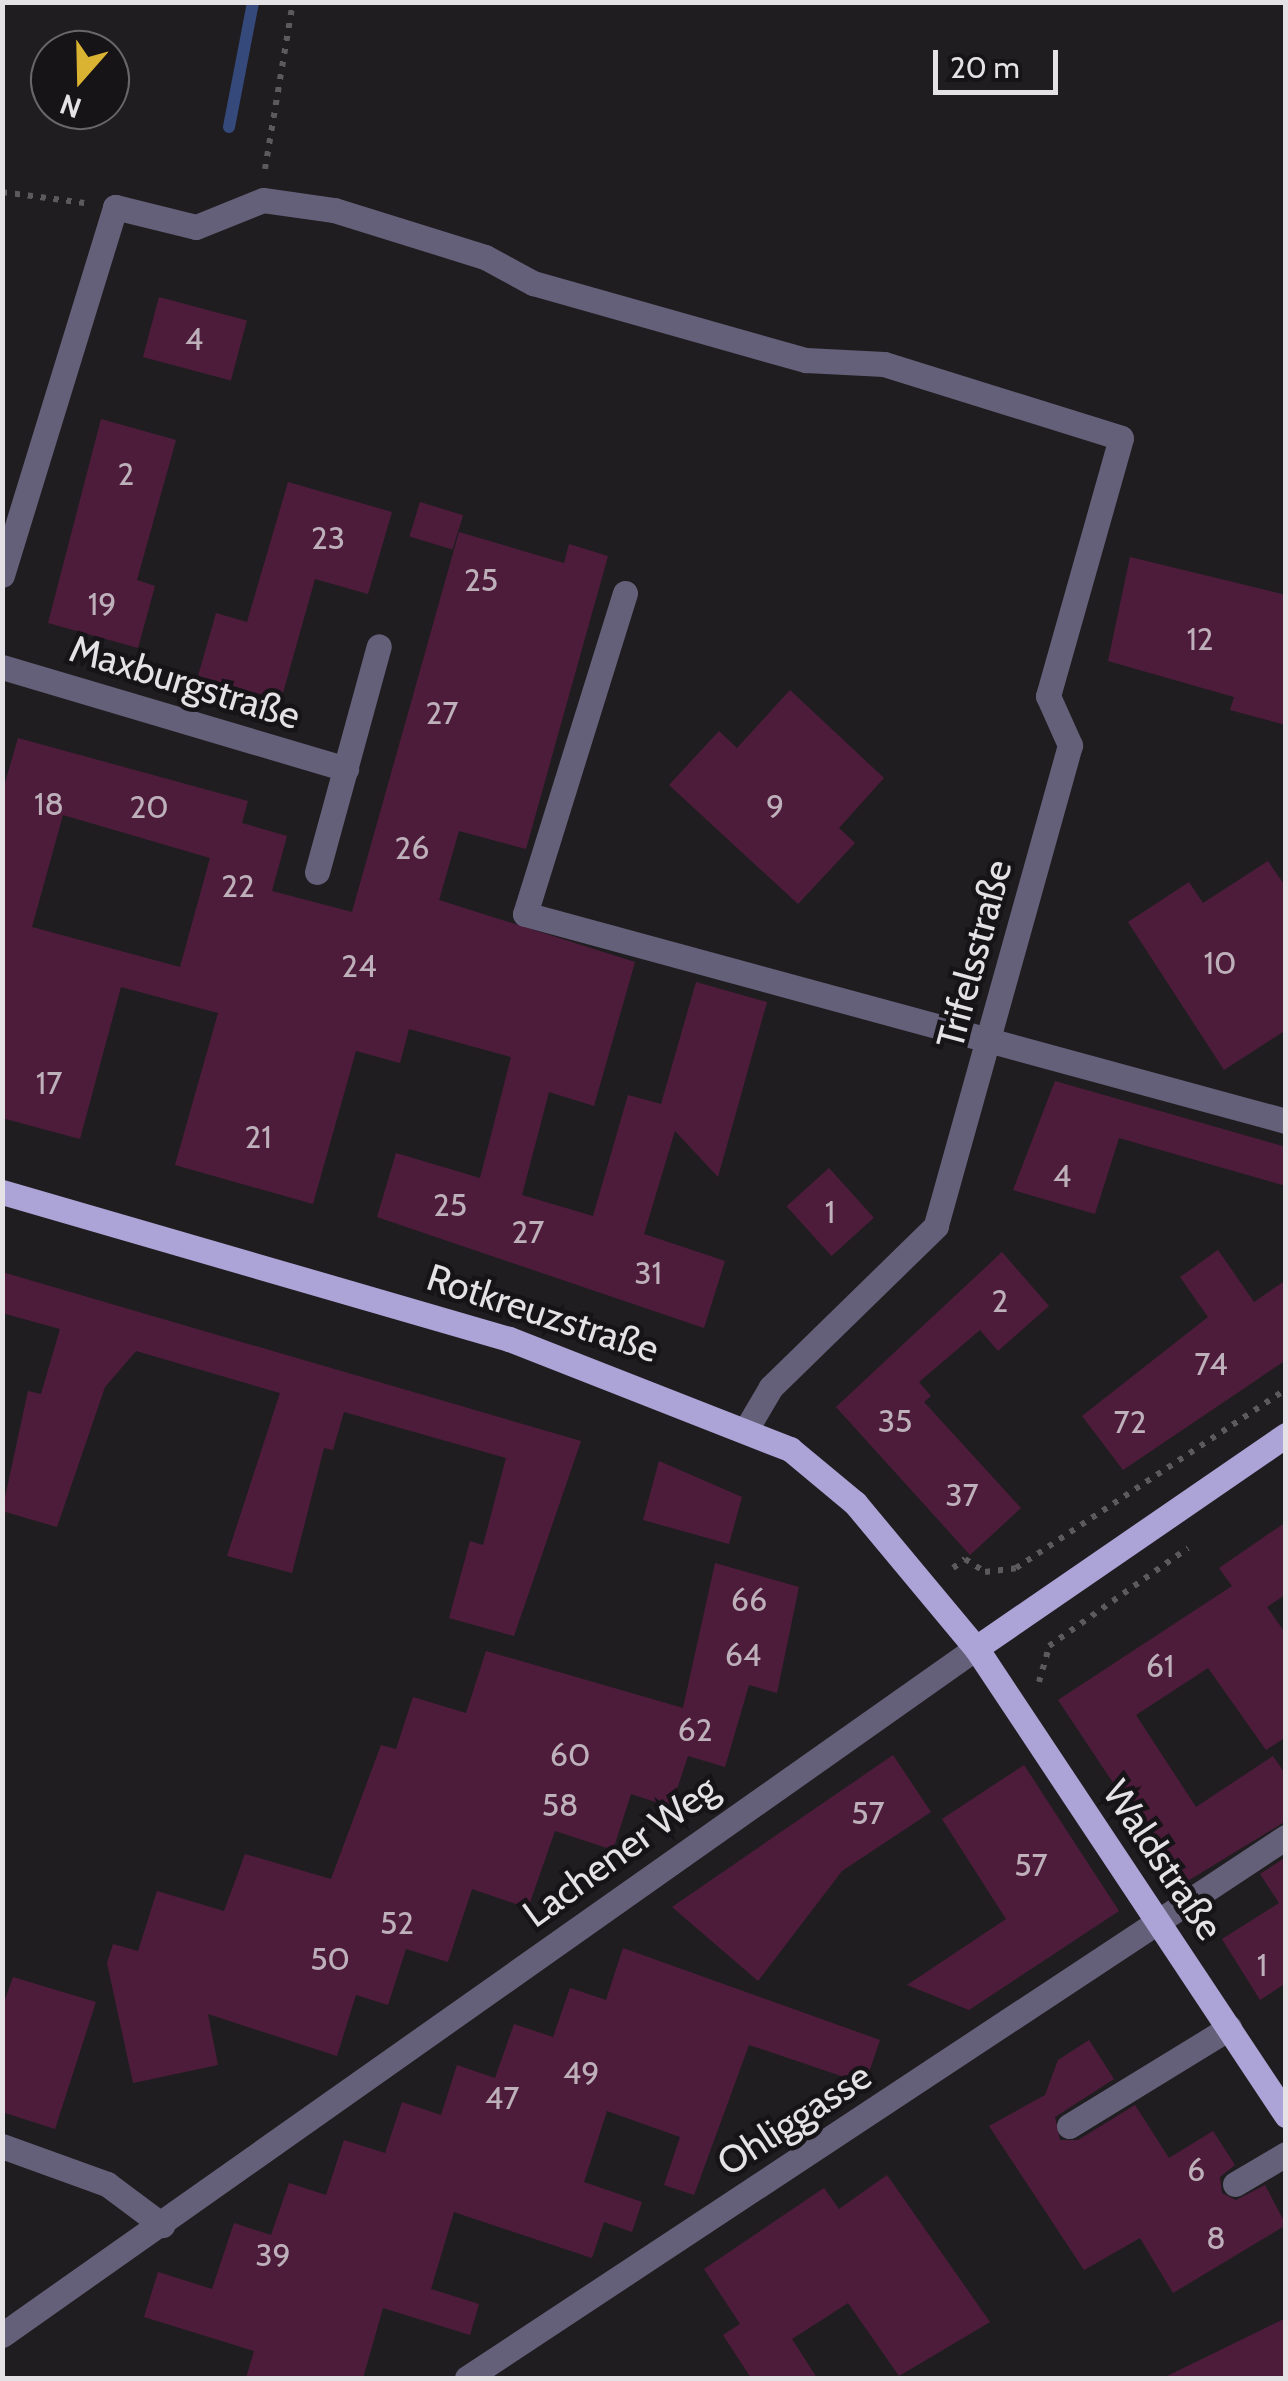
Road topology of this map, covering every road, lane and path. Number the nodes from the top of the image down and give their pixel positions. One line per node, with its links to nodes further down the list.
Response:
1 (293, 2): 3 (path)
2 (2, 192): 4 (path)
3 (264, 200): 4 (street); 11 (street, Trifelsstraße)
4 (115, 206): 5 (street)
5 (2, 575)
6 (624, 593): 11 (street)
7 (379, 646): 9 (street)
8 (2, 667): 9 (street, Maxburgstraße)
9 (346, 769): 10 (street)
10 (317, 872)
11 (989, 1044): 12 (street); 15 (street, Trifelsstraße)
12 (1286, 1121)
13 (2, 1192): 15 (main road, Rotkreuzstraße)
14 (1286, 1389): 18 (path)
15 (748, 1426): 18 (main road, Rotkreuzstraße)
16 (1286, 1435): 19 (main road, Lachener Weg)
17 (1204, 1536): 20 (path)
18 (927, 1585): 19 (main road, Rotkreuzstraße)
19 (976, 1648): 20 (main road, Waldstraße); 29 (street, Lachener Weg)
20 (1024, 1719): 22 (main road, Waldstraße)
21 (1286, 1837): 22 (street, Ohliggasse)
22 (1163, 1924): 23 (main road, Waldstraße); 31 (street, Ohliggasse)
23 (1228, 2028): 24 (main road, Waldstraße); 25 (street)
24 (1286, 2114)
25 (1068, 2126)
26 (2, 2146): 29 (street)
27 (1286, 2154): 28 (street)
28 (1235, 2184)
29 (162, 2225): 30 (street, Lachener Weg)
30 (2, 2335)
31 (468, 2378)

